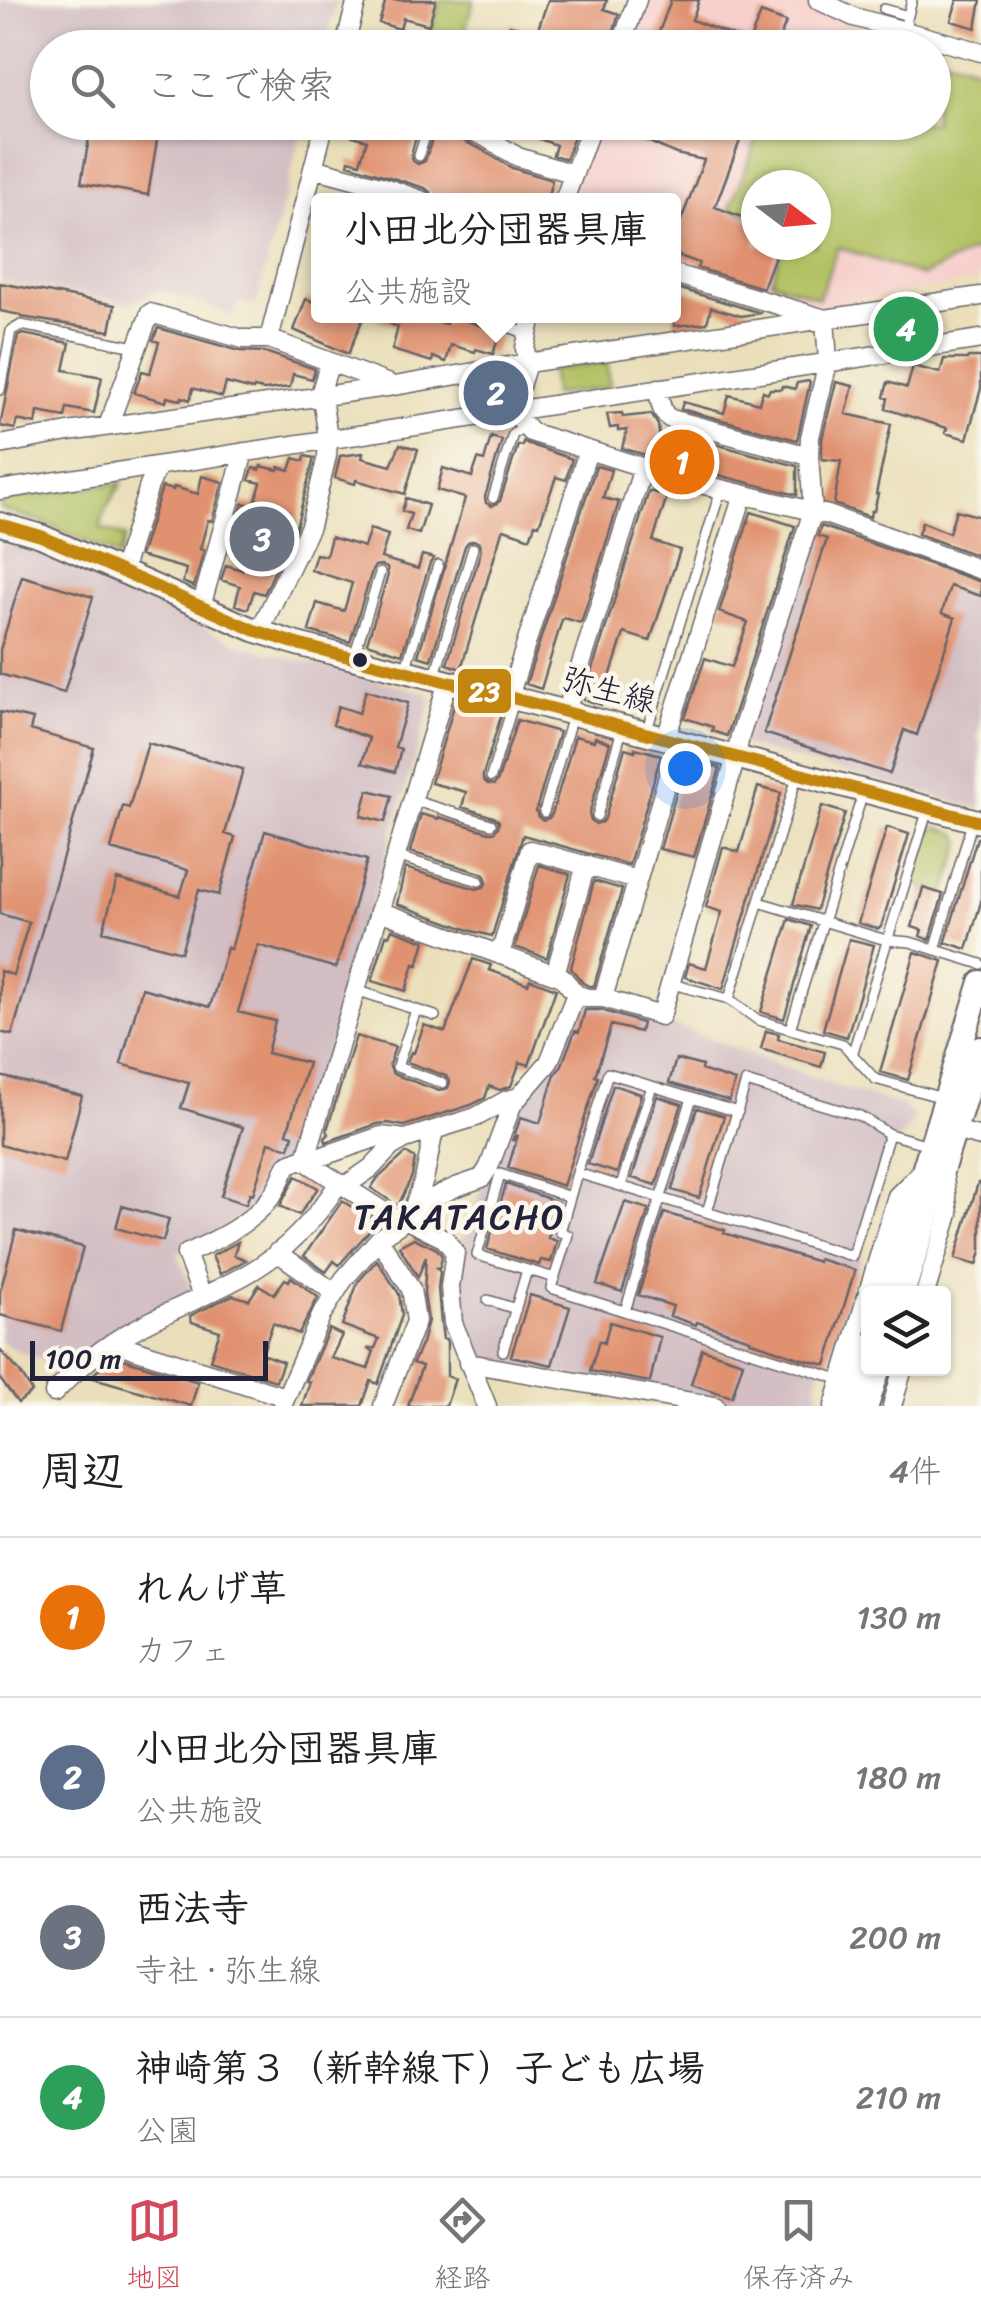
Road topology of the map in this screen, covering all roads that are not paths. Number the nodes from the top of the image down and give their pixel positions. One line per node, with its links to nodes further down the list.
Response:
1 (357, 0): 7 (street)
2 (637, 0): 8 (street)
3 (818, 0): 6 (street)
4 (912, 0): 6 (lane)
5 (884, 9): 6 (lane)
6 (906, 23): 9 (street)
7 (349, 30)
8 (626, 30)
9 (924, 30)
10 (951, 40): 11 (street)
11 (981, 52)
12 (320, 140): 17 (street)
13 (424, 140): 16 (lane)
14 (490, 140): 18 (street)
15 (586, 140): 18 (street)
16 (419, 156)
17 (313, 168): 19 (street); 26 (street)
18 (574, 174): 20 (street)
19 (401, 193)
20 (567, 193)
21 (681, 276): 23 (street)
22 (981, 296): 23 (street)
23 (825, 320): 29 (street); 30 (street)
24 (530, 324): 30 (street)
25 (981, 338): 29 (street)
26 (268, 339): 27 (street); 28 (street)
27 (136, 346): 33 (lane); 36 (street)
28 (330, 362): 31 (street); 34 (street)
29 (828, 362): 32 (street); 42 (street)
30 (527, 363): 31 (street); 35 (street)
31 (394, 386): 34 (street)
32 (658, 388): 35 (street); 42 (street)
33 (0, 390)
34 (323, 396): 36 (street); 38 (street)
35 (513, 410): 37 (street); 38 (street)
36 (108, 426): 39 (street)
37 (526, 427): 40 (street); 48 (lane)
38 (328, 438): 41 (street); 57 (street)
39 (0, 445)
40 (588, 451): 44 (street); 61 (street)
41 (244, 452): 43 (street); 56 (street)
42 (808, 456): 49 (street)
43 (158, 466): 46 (street); 54 (street)
44 (642, 468): 45 (street); 62 (street)
45 (721, 489): 47 (street); 64 (lane)
46 (0, 490)
47 (744, 495): 49 (street); 64 (street)
48 (493, 498)
49 (814, 511): 53 (street); 65 (street)
50 (0, 524): 54 (street, 弥生線)
51 (473, 548): 60 (lane)
52 (438, 565): 59 (lane)
53 (981, 570)
54 (122, 572): 56 (street, 弥生線)
55 (380, 573): 58 (lane)
56 (201, 607): 57 (street, 弥生線)
57 (259, 632): 58 (street, 弥生線)
58 (353, 658): 59 (street, 弥生線)
59 (405, 671): 60 (street, 弥生線)
60 (441, 680): 61 (street, 弥生線); 69 (street)
61 (512, 698): 62 (street, 弥生線); 67 (lane)
62 (569, 713): 63 (street, 弥生線); 71 (lane)
63 (622, 727): 64 (street, 弥生線); 72 (lane)
64 (663, 738): 65 (street, 弥生線); 77 (street)
65 (736, 757): 66 (street, 弥生線); 88 (street)
66 (798, 774): 68 (street, 弥生線); 79 (lane)
67 (491, 777)
68 (863, 791): 70 (street, 弥生線); 81 (lane)
69 (412, 800): 74 (lane); 75 (street)
70 (928, 808): 73 (street, 弥生線); 82 (lane)
71 (544, 812)
72 (596, 816)
73 (977, 821): 83 (lane)
74 (490, 824)
75 (396, 856): 78 (lane); 80 (street)
76 (586, 865): 77 (street); 84 (street); 86 (street)
77 (638, 880): 91 (street)
78 (479, 881)
79 (759, 902): 81 (lane); 92 (lane)
80 (379, 911): 84 (street); 89 (street)
81 (824, 920): 82 (lane); 95 (lane)
82 (886, 940): 83 (lane); 97 (lane)
83 (935, 950): 85 (lane)
84 (500, 955): 86 (street)
85 (981, 964)
86 (554, 974): 90 (street)
87 (981, 982): 102 (street)
88 (672, 984): 91 (street); 92 (lane)
89 (356, 990): 93 (lane); 109 (street)
90 (576, 994): 91 (street); 100 (street)
91 (603, 998)
92 (730, 1000): 95 (lane)
93 (416, 1010): 94 (lane); 98 (lane)
94 (435, 1016)
95 (790, 1029): 97 (lane)
96 (981, 1048): 108 (street)
97 (852, 1055): 102 (lane)
98 (442, 1083)
99 (652, 1086): 101 (lane); 110 (lane); 112 (lane)
100 (520, 1097): 104 (street); 116 (street)
101 (692, 1098): 103 (lane); 114 (lane)
102 (946, 1098): 108 (street)
103 (738, 1112): 105 (lane); 115 (lane)
104 (434, 1130): 107 (street); 116 (street)
105 (889, 1134): 108 (lane); 115 (lane)
106 (981, 1137): 108 (street)
107 (405, 1139): 109 (street); 111 (street)
108 (939, 1148): 121 (street); 122 (street); 123 (street); 135 (street)
109 (306, 1156): 111 (street); 125 (street)
110 (577, 1173): 112 (lane); 113 (lane)
111 (342, 1184): 116 (street); 118 (street)
112 (621, 1186): 114 (lane)
113 (570, 1196): 119 (lane); 120 (lane)
114 (660, 1198): 115 (lane); 128 (lane)
115 (707, 1212)
116 (407, 1217): 117 (street); 131 (street)
117 (379, 1238): 124 (street); 138 (street)
118 (277, 1252): 124 (street); 125 (street)
119 (527, 1270): 120 (lane); 127 (lane)
120 (554, 1278): 128 (lane)
121 (888, 1286)
122 (905, 1286)
123 (928, 1286)
124 (335, 1293): 137 (street)
125 (202, 1296): 129 (street)
126 (488, 1300): 127 (lane)
127 (516, 1309): 130 (lane)
128 (625, 1311): 135 (lane)
129 (118, 1340): 136 (street); 137 (street)
130 (503, 1351)
131 (468, 1363): 139 (street); 140 (street)
132 (861, 1368): 142 (street)
133 (876, 1376): 143 (street)
134 (901, 1376): 144 (street)
135 (842, 1380): 141 (street)
136 (54, 1393)
137 (284, 1401)
138 (383, 1406)
139 (487, 1406)
140 (714, 1406)
141 (834, 1406)
142 (849, 1406)
143 (867, 1406)
144 (892, 1406)

